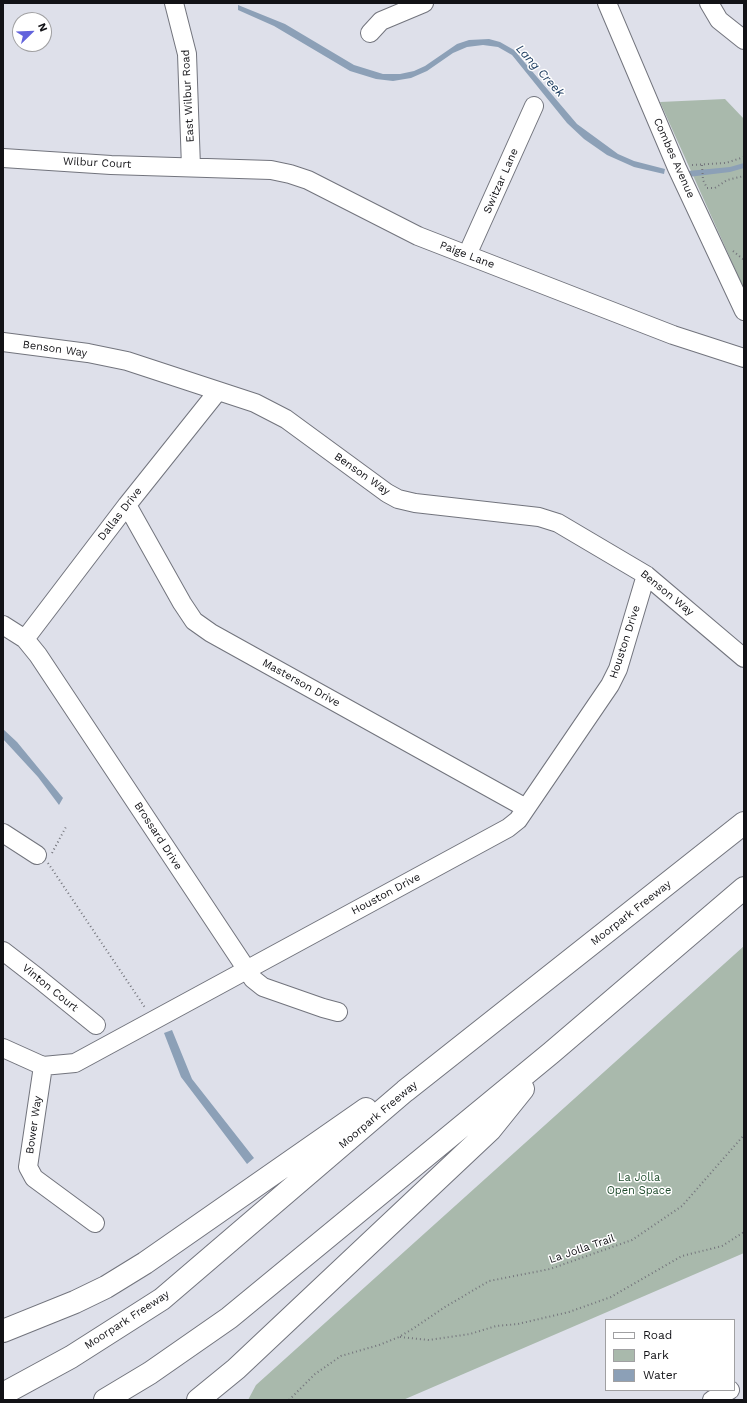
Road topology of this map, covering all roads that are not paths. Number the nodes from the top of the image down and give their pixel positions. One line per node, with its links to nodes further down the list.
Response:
1 (174, 3): 9 (street, East Wilbur Road)
2 (424, 3): 5 (street)
3 (607, 3): 11 (street, Combes Avenue)
4 (709, 3): 6 (street)
5 (370, 33)
6 (744, 40)
7 (534, 106): 10 (street, Switzar Lane)
8 (3, 158): 9 (street, Wilbur Court)
9 (191, 167): 10 (street, Paige Lane)
10 (467, 255): 13 (street, Paige Lane)
11 (744, 311)
12 (3, 342): 14 (street, Benson Way)
13 (744, 358)
14 (218, 391): 15 (street, Dallas Drive); 16 (street, Benson Way)
15 (127, 505): 18 (street, Dallas Drive); 20 (street, Masterson Drive)
16 (646, 575): 19 (street, Benson Way); 20 (street, Houston Drive)
17 (3, 625): 18 (street, Brossard Drive)
18 (25, 639): 26 (street, Brossard Drive)
19 (744, 658)
20 (526, 808): 26 (street, Houston Drive)
21 (744, 823): 32 (highway, Moorpark Freeway)
22 (3, 834): 23 (street)
23 (43, 859)
24 (744, 888): 30 (highway)
25 (3, 951): 28 (street, Vinton Court)
26 (246, 969): 27 (street, Brossard Drive); 31 (street, Houston Drive)
27 (338, 1012)
28 (96, 1025)
29 (3, 1048): 31 (street, Houston Drive)
30 (551, 1053): 39 (highway); 40 (highway)
31 (43, 1066): 33 (street, Bower Way)
32 (405, 1091): 34 (highway); 38 (highway, Moorpark Freeway)
33 (95, 1223)
34 (3, 1331)
35 (744, 1382): 36 (street)
36 (735, 1387)
37 (728, 1391): 41 (street)
38 (3, 1394)
39 (105, 1400)
40 (198, 1400)
41 (712, 1400)

